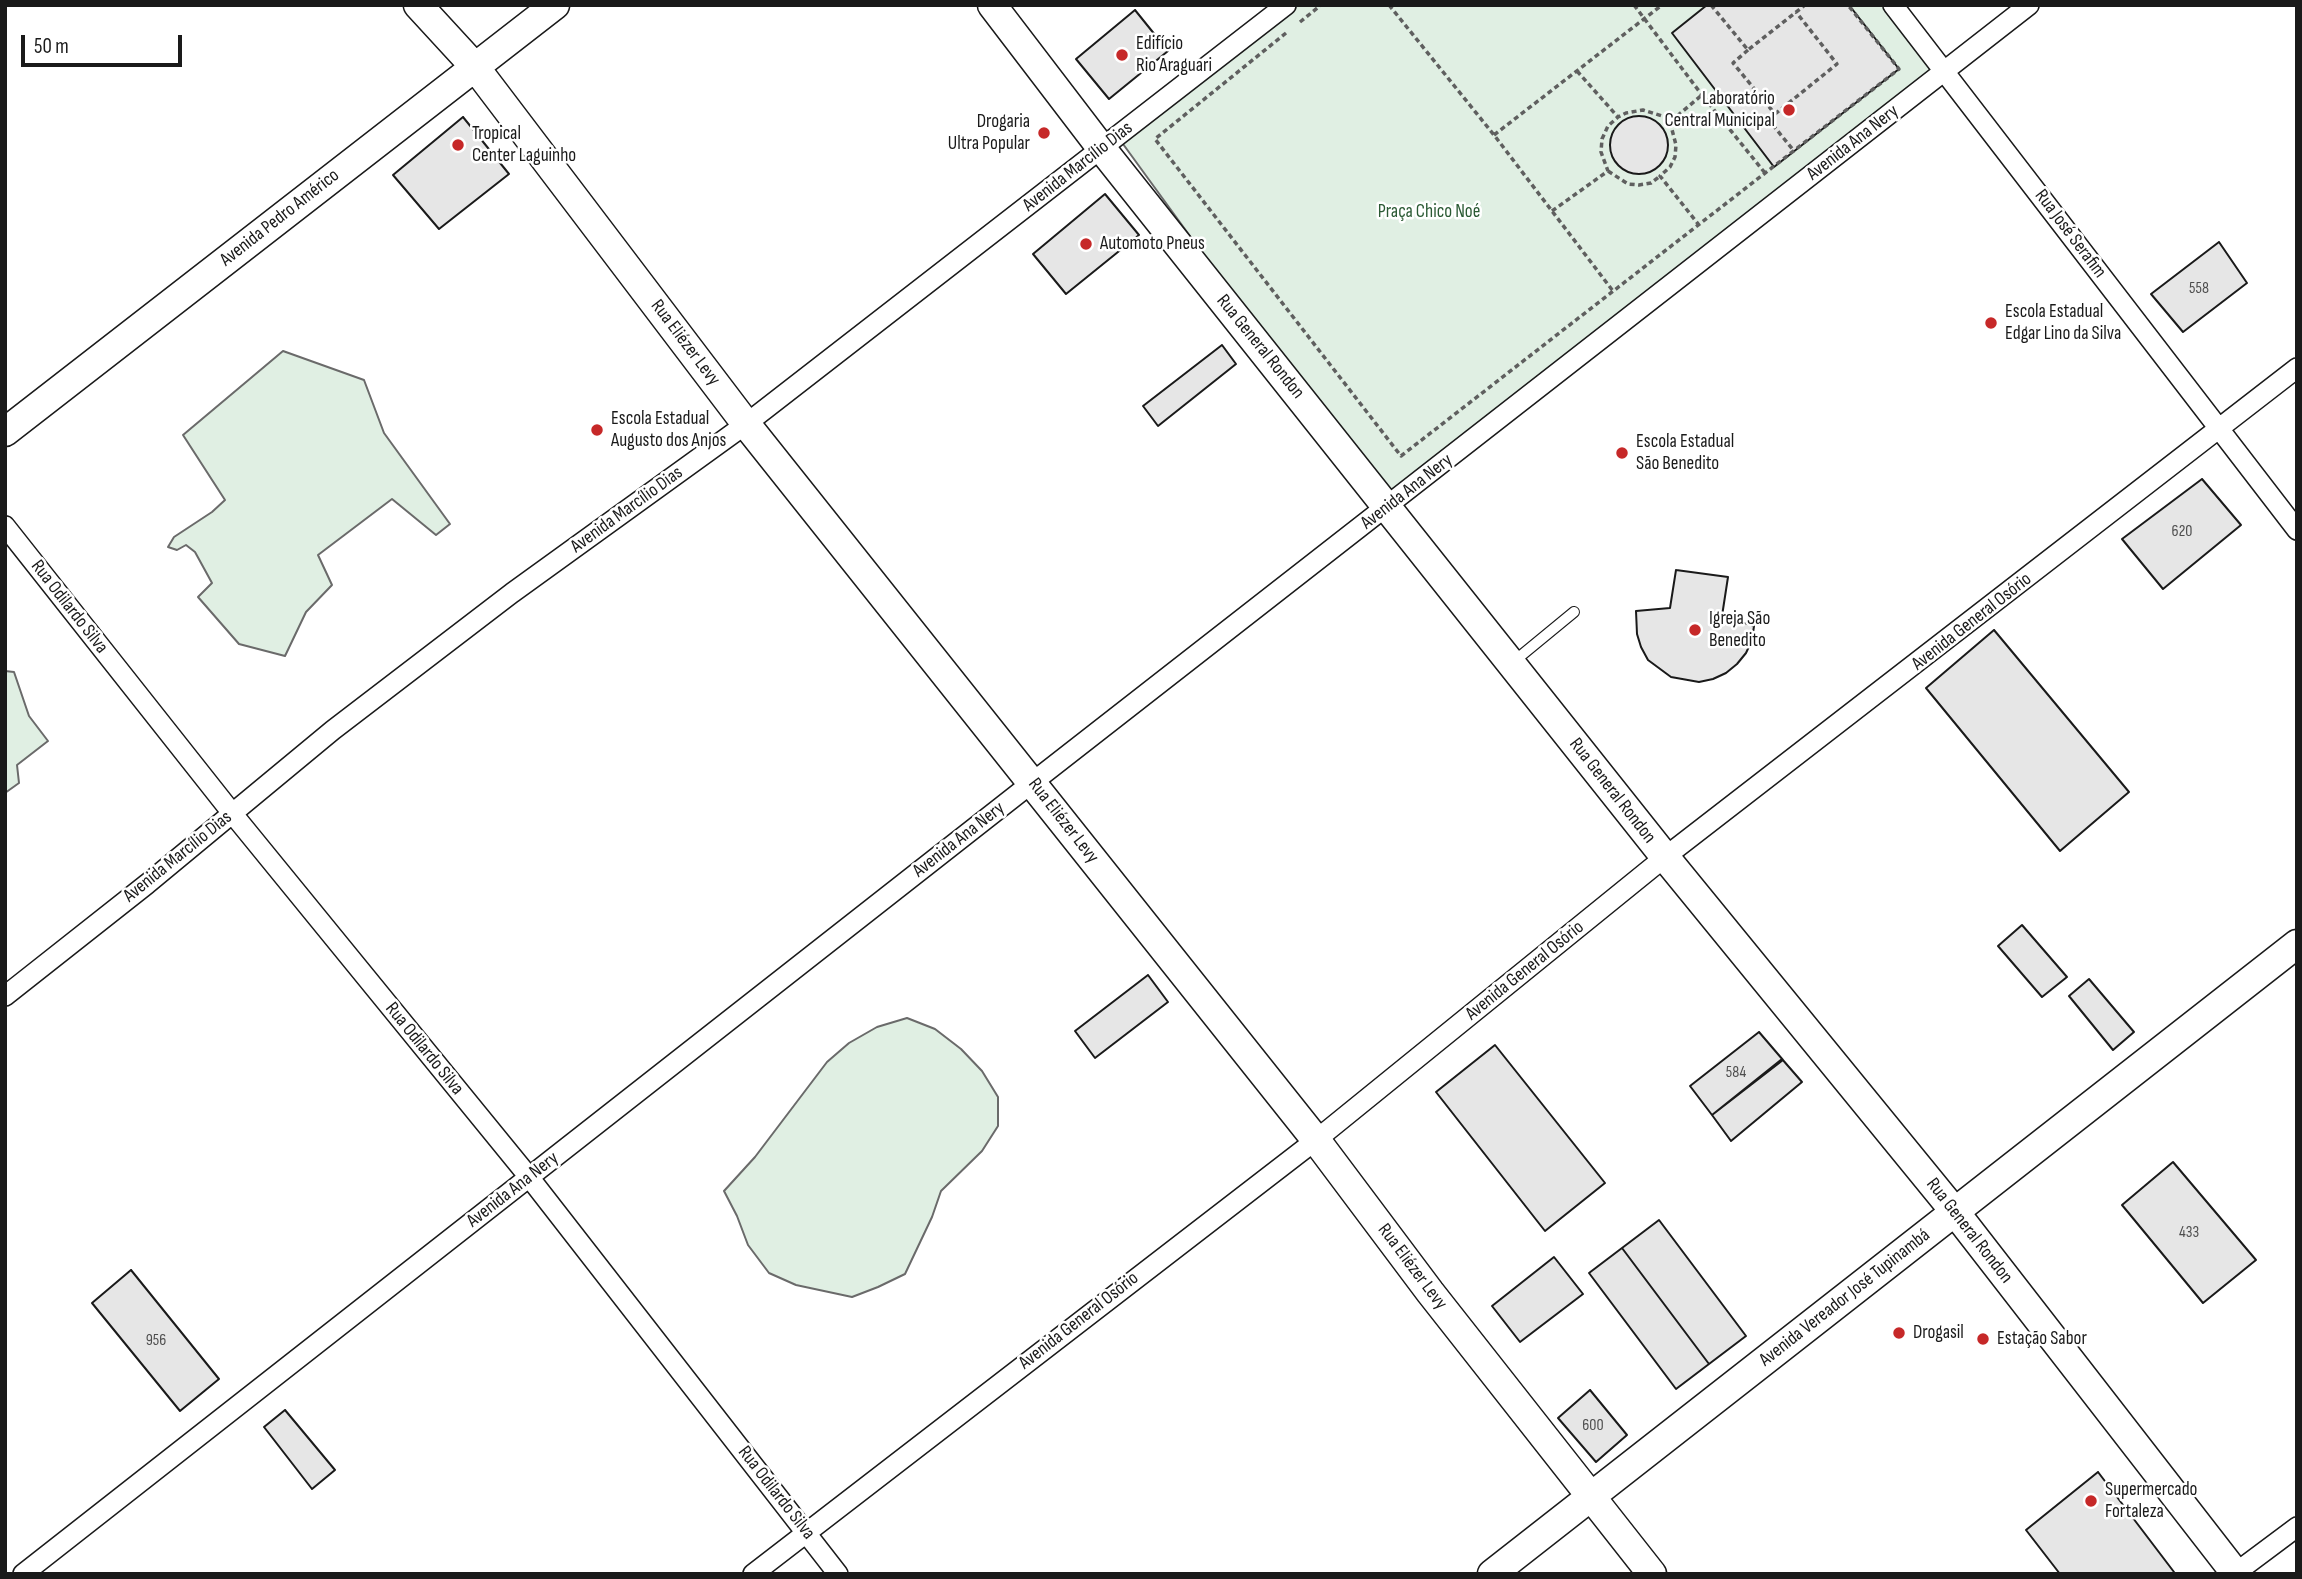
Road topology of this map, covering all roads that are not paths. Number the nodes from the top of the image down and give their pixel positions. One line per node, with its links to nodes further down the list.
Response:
1 (418, 5): 7 (main road, Rua Eliézer Levy)
2 (555, 5): 7 (main road, Avenida Pedro Américo)
3 (992, 5): 9 (main road, Rua General Rondon)
4 (1286, 5): 9 (street, Avenida Marcílio Dias)
5 (1893, 5): 8 (street, Rua José Serafim)
6 (2029, 5): 8 (street, Avenida Ana Nery)
7 (475, 67): 11 (main road, Rua Eliézer Levy); 13 (main road, Avenida Pedro Américo)
8 (1945, 71): 12 (street, Rua José Serafim); 14 (street, Avenida Ana Nery)
9 (1102, 149): 11 (street, Avenida Marcílio Dias); 14 (main road, Rua General Rondon)
10 (2297, 368): 12 (street, Avenida General Osório)
11 (746, 424): 19 (main road, Rua Eliézer Levy); 20 (street, Avenida Marcílio Dias)
12 (2219, 428): 16 (street, Rua José Serafim); 21 (street, Avenida General Osório)
13 (5, 432)
14 (1387, 507): 18 (main road, Rua General Rondon); 19 (street, Avenida Ana Nery)
15 (5, 526): 20 (street, Rua Odilardo Silva)
16 (2297, 530)
17 (1574, 612): 18 (lane)
18 (1511, 663): 21 (main road, Rua General Rondon)
19 (1033, 782): 24 (main road, Rua Eliézer Levy); 25 (street, Avenida Ana Nery)
20 (232, 813): 23 (street, Avenida Marcílio Dias); 25 (street, Rua Odilardo Silva)
21 (1665, 858): 24 (street, Avenida General Osório); 26 (main road, Rua General Rondon)
22 (2297, 944): 26 (main road, Avenida Vereador José Tupinambá)
23 (5, 996)
24 (1315, 1140): 27 (main road, Rua Eliézer Levy); 29 (street, Avenida General Osório)
25 (529, 1177): 29 (street, Rua Odilardo Silva); 31 (street, Avenida Ana Nery)
26 (1955, 1212): 27 (main road, Avenida Vereador José Tupinambá); 30 (main road, Rua General Rondon)
27 (1591, 1496): 34 (main road, Avenida Vereador José Tupinambá); 35 (main road, Rua Eliézer Levy)
28 (2297, 1527): 30 (street)
29 (806, 1532): 32 (street, Avenida General Osório); 33 (street, Rua Odilardo Silva)
30 (2235, 1573)
31 (23, 1574)
32 (753, 1574)
33 (838, 1574)
34 (1492, 1574)
35 (1652, 1574)

